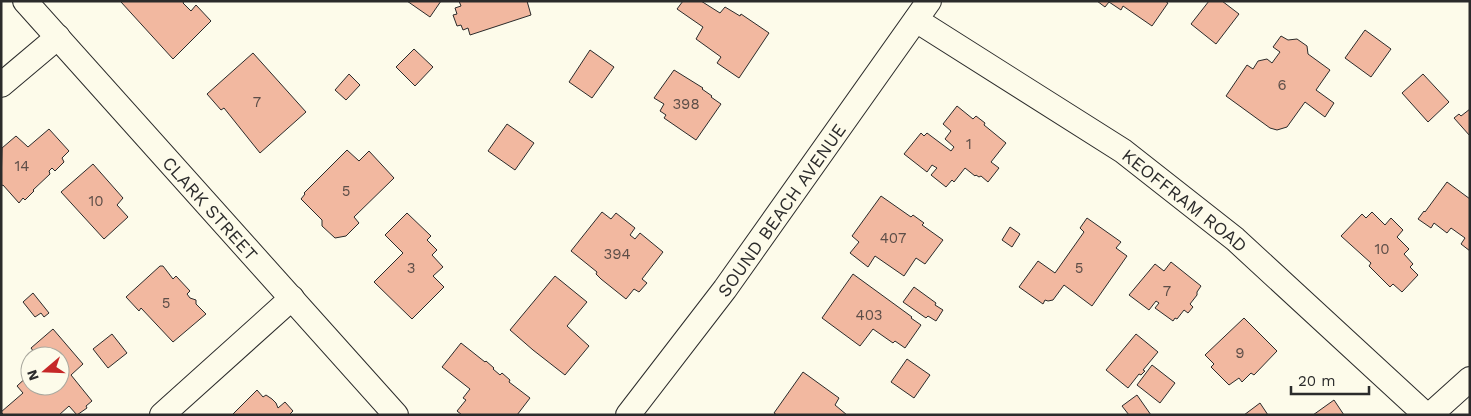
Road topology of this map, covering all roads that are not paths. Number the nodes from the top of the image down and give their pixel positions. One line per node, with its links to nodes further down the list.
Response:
1 (25, 1): 3 (street, CLARK STREET)
2 (923, 11): 9 (street, SOUND BEACH AVENUE); 10 (street, KEOFFRAM ROAD)
3 (58, 37): 4 (street); 5 (street, CLARK STREET)
4 (1, 85)
5 (292, 298): 7 (street); 8 (street, CLARK STREET)
6 (1470, 379): 11 (street)
7 (162, 415)
8 (396, 415)
9 (628, 415)
10 (1426, 415)
11 (1430, 415)

